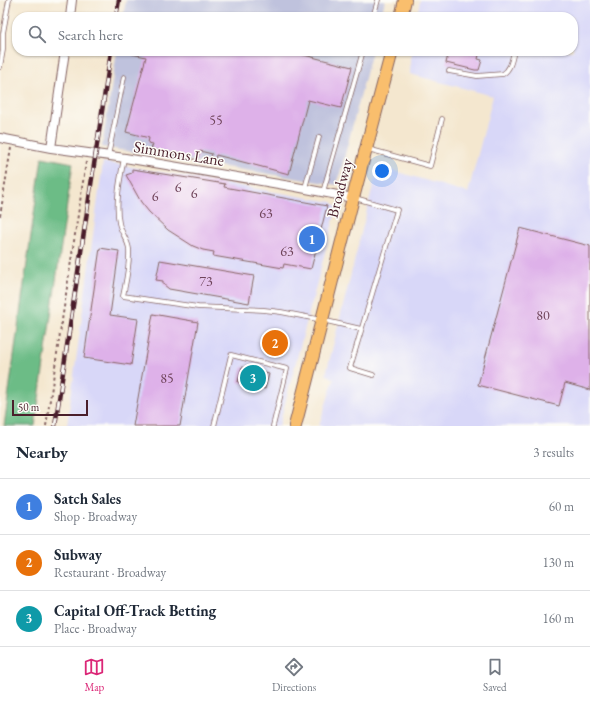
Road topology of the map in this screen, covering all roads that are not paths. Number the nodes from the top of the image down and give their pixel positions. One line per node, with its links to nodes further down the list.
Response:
1 (10, 0): 12 (lane)
2 (72, 0): 5 (street)
3 (378, 0): 6 (lane)
4 (405, 0): 7 (main road)
5 (71, 12)
6 (374, 12)
7 (402, 12)
8 (64, 56): 18 (street)
9 (362, 56): 23 (lane)
10 (391, 56): 19 (main road, Broadway)
11 (513, 56): 13 (lane)
12 (0, 67)
13 (449, 71)
14 (124, 77): 20 (lane)
15 (442, 119): 19 (lane)
16 (319, 136): 22 (lane)
17 (0, 138): 18 (street, Simmons Lane)
18 (51, 148): 20 (street, Simmons Lane)
19 (366, 148): 24 (main road, Broadway)
20 (108, 156): 21 (street, Simmons Lane)
21 (125, 158): 22 (street, Simmons Lane); 25 (lane)
22 (305, 188): 23 (street, Simmons Lane)
23 (323, 192): 24 (street, Simmons Lane)
24 (353, 198): 25 (main road, Broadway); 26 (lane)
25 (322, 320): 26 (lane); 30 (main road, Broadway)
26 (361, 329): 27 (lane)
27 (373, 375)
28 (214, 426): 29 (lane)
29 (273, 426)
30 (295, 426)

